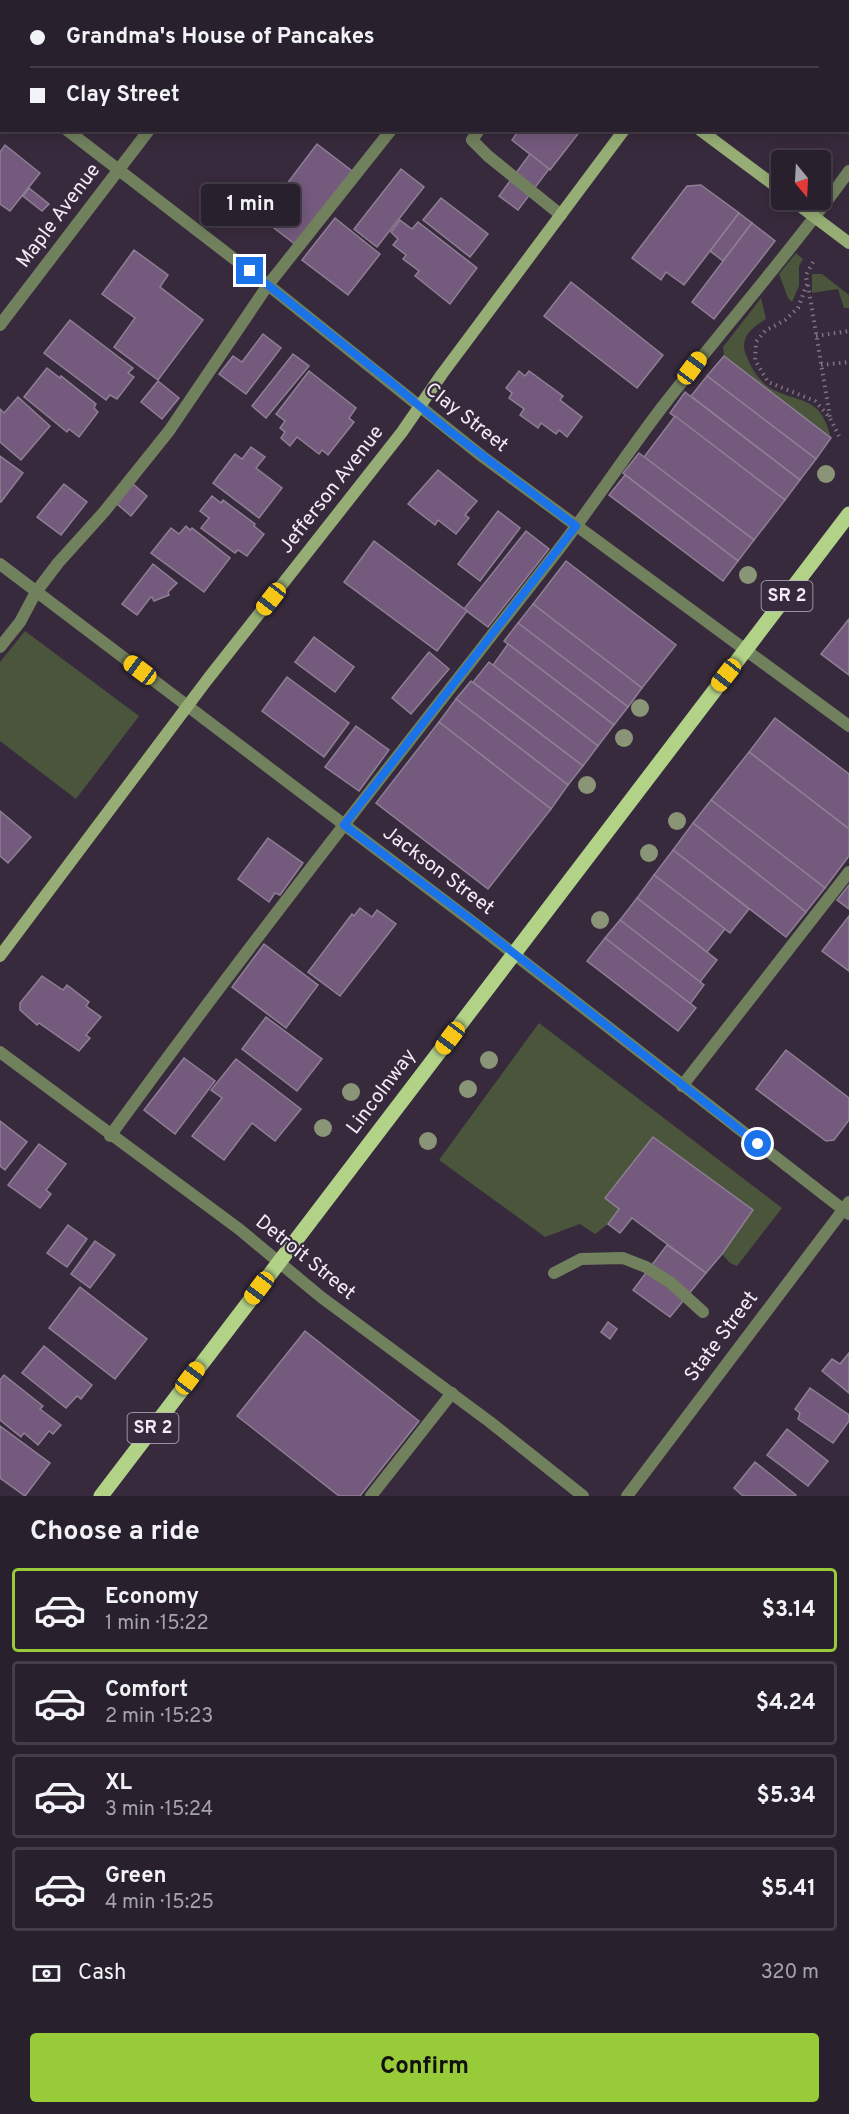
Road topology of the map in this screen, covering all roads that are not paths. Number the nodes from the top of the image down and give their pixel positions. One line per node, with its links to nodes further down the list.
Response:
1 (70, 132): 7 (street, Clay Street)
2 (148, 132): 7 (street, Maple Avenue)
3 (389, 132): 14 (street)
4 (623, 132): 11 (street, Jefferson Avenue)
5 (703, 132): 9 (street)
6 (475, 135): 11 (street)
7 (119, 170): 14 (street, Clay Street); 15 (street, Maple Avenue)
8 (849, 171): 12 (street)
9 (771, 183)
10 (806, 210): 12 (street)
11 (561, 215): 16 (street, Jefferson Avenue)
12 (816, 217): 13 (street); 18 (street)
13 (849, 243)
14 (268, 285): 16 (street, Clay Street); 20 (street)
15 (0, 325)
16 (419, 407): 18 (street, Clay Street); 23 (street, Jefferson Avenue)
17 (849, 514): 22 (main road, Lincolnway / SR 2)
18 (576, 526): 22 (street, Clay Street); 25 (street)
19 (0, 564): 20 (street, Jackson Street)
20 (36, 592): 21 (street); 23 (street, Jackson Street)
21 (0, 647)
22 (746, 648): 24 (street, Clay Street); 27 (main road, Lincolnway / SR 2)
23 (187, 707): 25 (street, Jackson Street); 28 (street, Jefferson Avenue)
24 (849, 726)
25 (344, 825): 27 (street, Jackson Street); 31 (street)
26 (849, 872): 30 (street)
27 (514, 954): 30 (street, Jackson Street); 33 (main road, Lincolnway / SR 2)
28 (0, 956)
29 (0, 1052): 31 (street, Detroit Street)
30 (682, 1086): 32 (street, Jackson Street)
31 (110, 1136): 33 (street, Detroit Street)
32 (847, 1208): 40 (street, State Street)
33 (279, 1262): 36 (street, Detroit Street); 37 (main road, Lincolnway / SR 2)
34 (554, 1273): 35 (street)
35 (703, 1312)
36 (452, 1393): 38 (street); 39 (street, Detroit Street)
37 (101, 1496)
38 (371, 1496)
39 (583, 1496)
40 (627, 1496)

